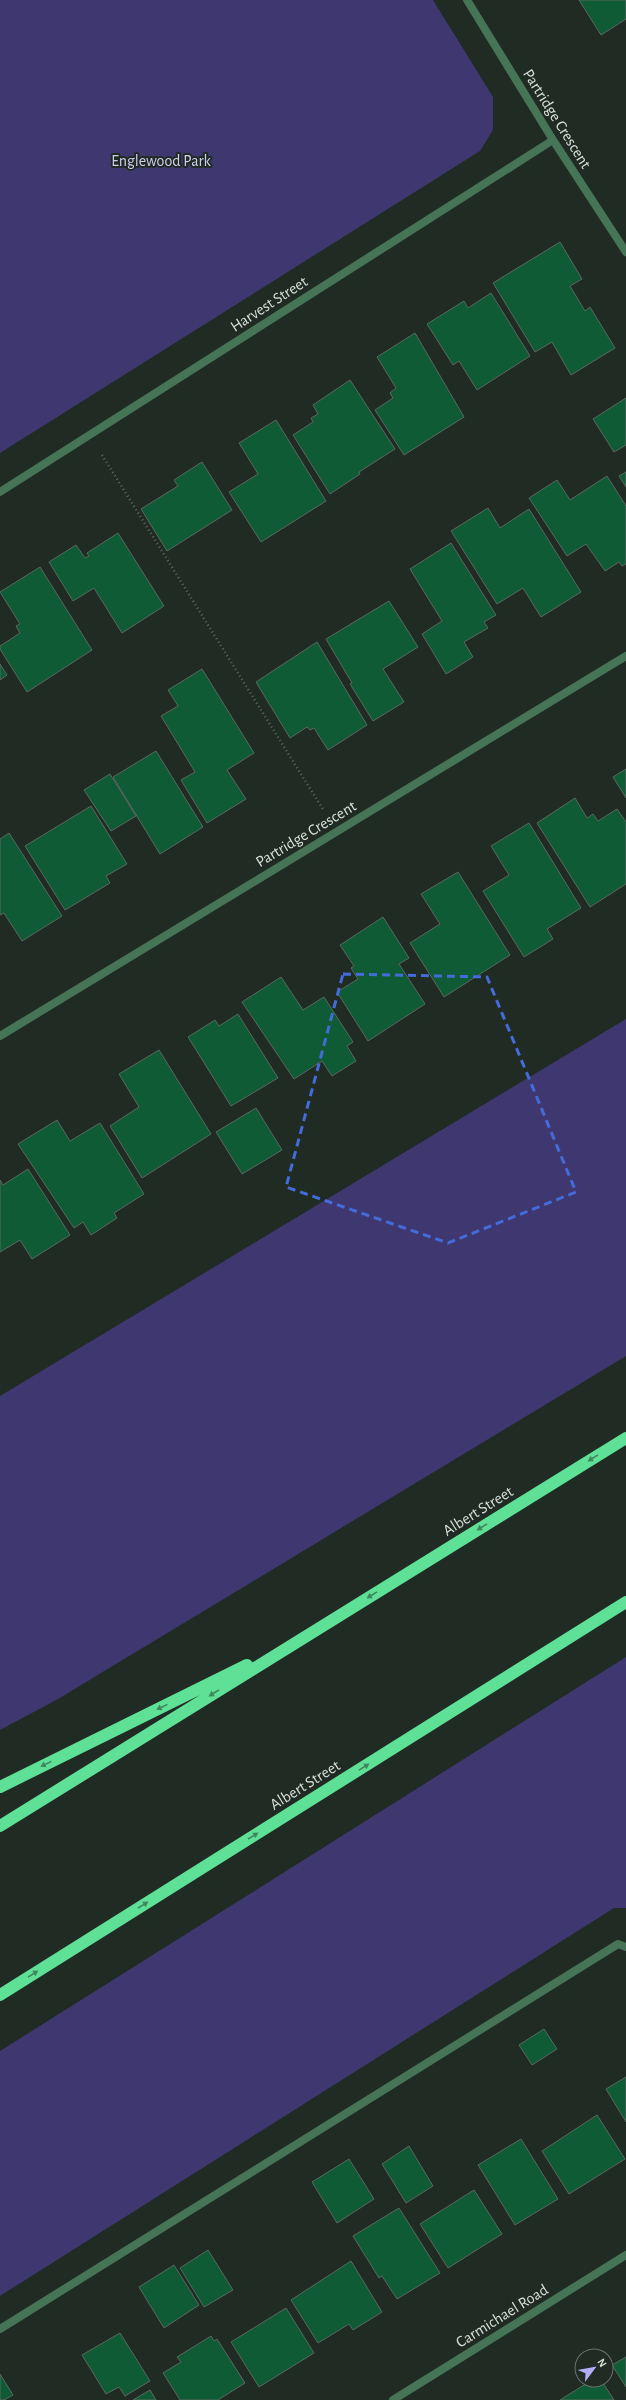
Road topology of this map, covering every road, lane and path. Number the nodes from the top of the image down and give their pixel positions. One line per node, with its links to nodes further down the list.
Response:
1 (467, 0): 2 (street, Partridge Crescent)
2 (553, 140): 3 (street, Partridge Crescent); 4 (street, Harvest Street)
3 (626, 252)
4 (90, 435): 5 (street, Harvest Street); 7 (path)
5 (0, 492)
6 (626, 656): 7 (street, Partridge Crescent)
7 (337, 831): 8 (street, Partridge Crescent)
8 (0, 1036)
9 (626, 1438): 11 (highway, Albert Street, one-way to 11)
10 (626, 1602): 15 (highway, Albert Street, one-way to 10)
11 (310, 1634): 12 (highway, one-way to 12); 13 (highway, Albert Street, one-way to 13)
12 (0, 1787)
13 (0, 1826)
14 (626, 1947): 17 (street)
15 (0, 1995)
16 (626, 2255): 18 (street, Carmichael Road)
17 (0, 2329)
18 (393, 2400)

